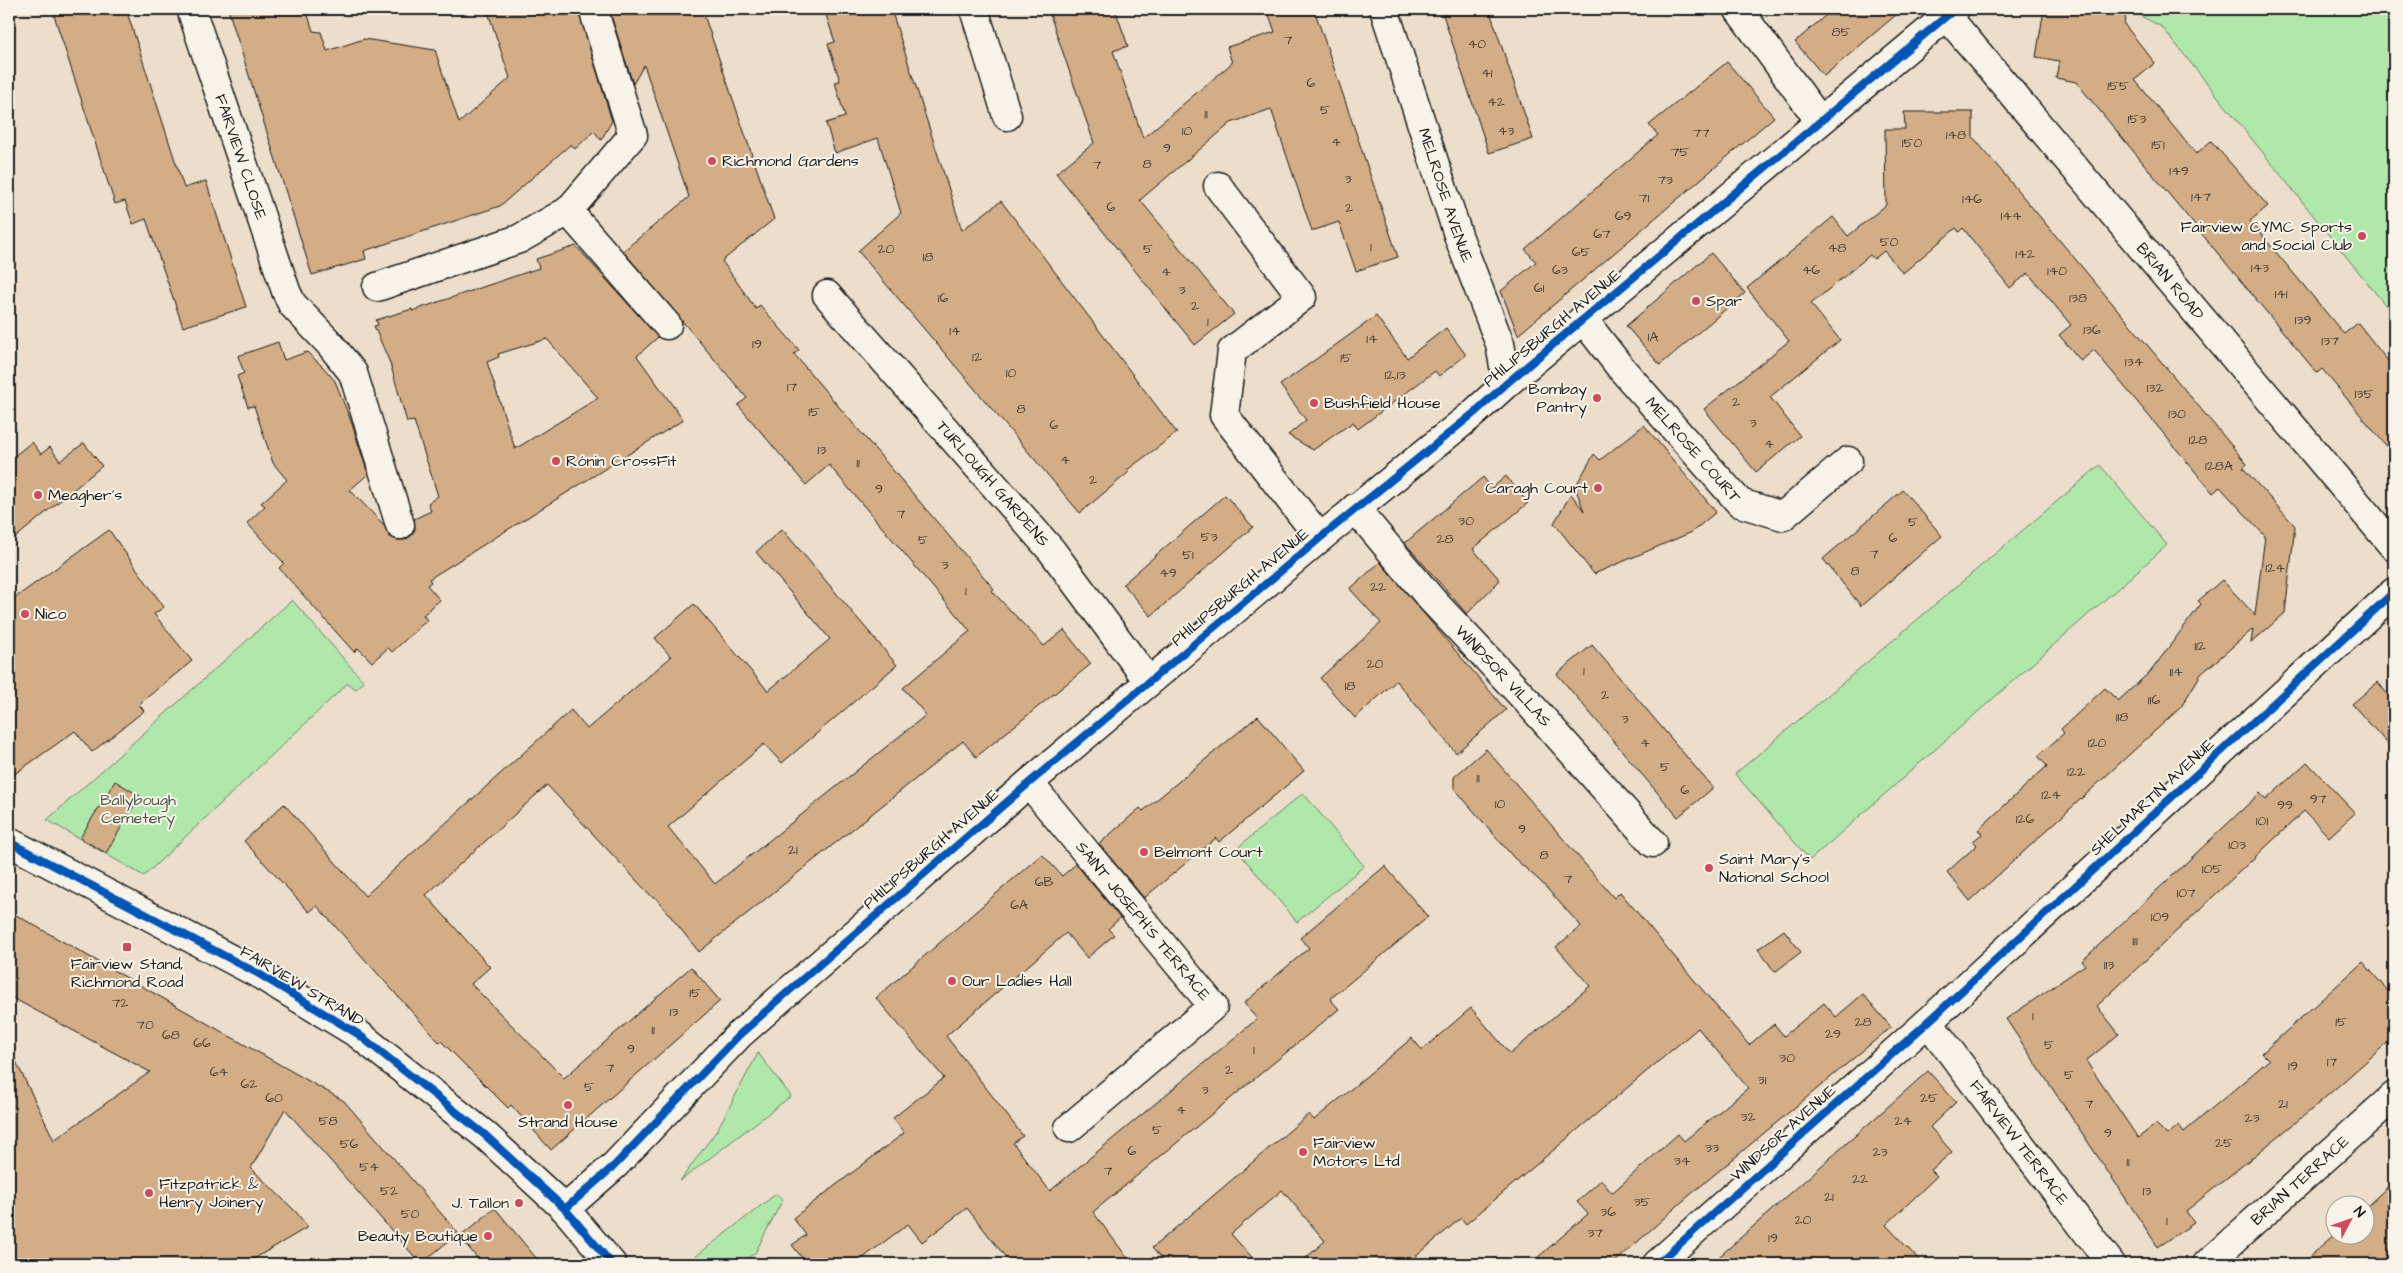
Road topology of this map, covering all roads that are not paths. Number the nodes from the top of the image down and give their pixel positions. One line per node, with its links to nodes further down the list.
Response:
1 (191, 9): 18 (street, FAIRVIEW CLOSE)
2 (593, 9): 10 (street)
3 (974, 9): 7 (street)
4 (1384, 9): 15 (street, MELROSE AVENUE)
5 (1738, 9): 8 (street)
6 (1950, 12): 8 (street, PHILIPSBURGH AVENUE); 20 (street, BRIAN ROAD)
7 (1007, 116)
8 (1820, 120): 13 (street, PHILIPSBURGH AVENUE)
9 (1218, 186): 19 (street)
10 (568, 211): 11 (street); 14 (street)
11 (377, 287)
12 (827, 294): 22 (street, TURLOUGH GARDENS)
13 (1583, 320): 15 (street, PHILIPSBURGH AVENUE); 16 (street, MELROSE COURT)
14 (667, 325)
15 (1507, 383): 17 (street, PHILIPSBURGH AVENUE)
16 (1848, 461)
17 (1356, 508): 19 (street, PHILIPSBURGH AVENUE); 25 (street, WINDSOR VILLAS)
18 (400, 525)
19 (1320, 538): 22 (street, PHILIPSBURGH AVENUE)
20 (2394, 546)
21 (2394, 592): 26 (street, SHELMARTIN AVENUE)
22 (1149, 682): 23 (street, PHILIPSBURGH AVENUE)
23 (1029, 782): 28 (street, SAINT JOSEPH'S TERRACE); 29 (street, PHILIPSBURGH AVENUE)
24 (9, 842): 29 (street, FAIRVIEW STRAND)
25 (1653, 843)
26 (1928, 1022): 31 (street, WINDSOR AVENUE); 32 (street, FAIRVIEW TERRACE)
27 (2394, 1096): 33 (street, BRIAN TERRACE)
28 (1069, 1128)
29 (565, 1209): 30 (street, FAIRVIEW STRAND)
30 (612, 1264)
31 (1657, 1264)
32 (2110, 1264)
33 (2207, 1264)

